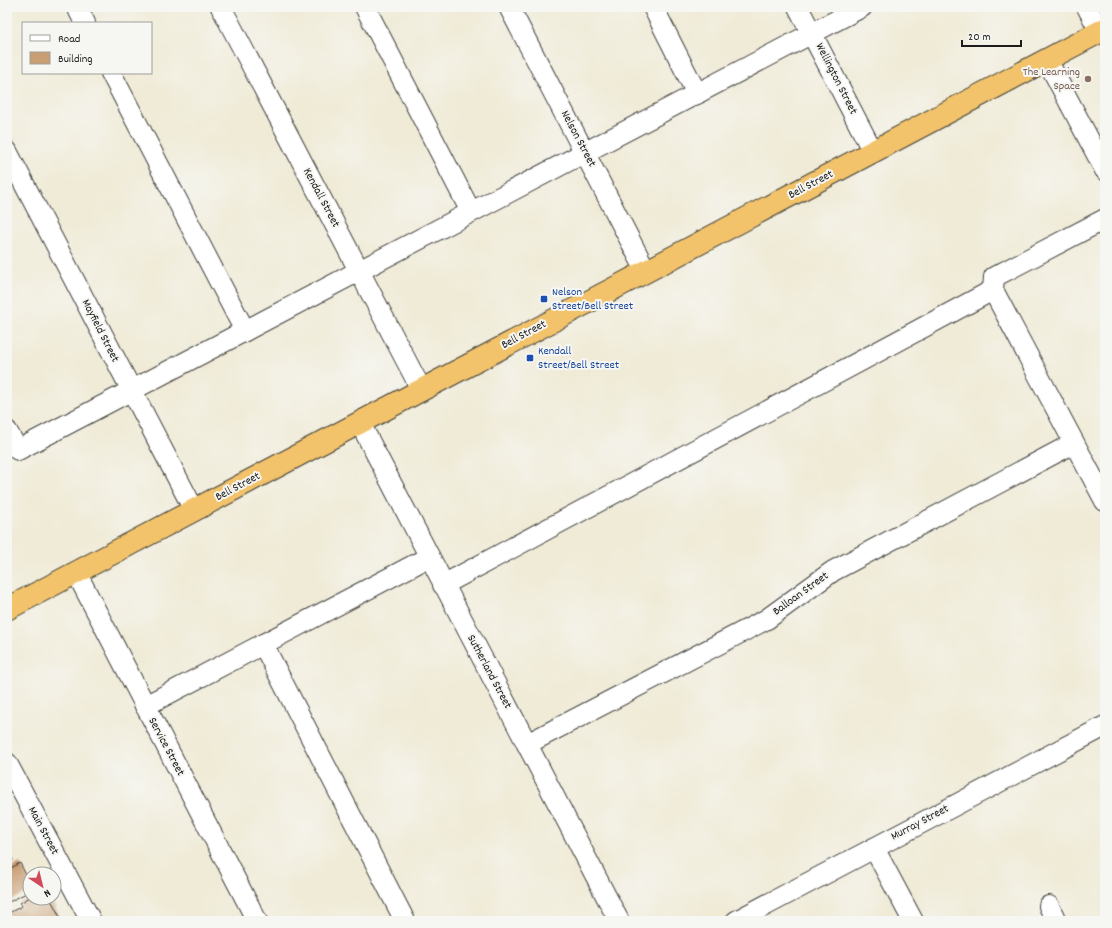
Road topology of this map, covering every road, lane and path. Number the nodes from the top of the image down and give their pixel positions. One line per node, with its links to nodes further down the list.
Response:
1 (77, 7): 9 (street)
2 (221, 7): 21 (street, Kendall Street)
3 (365, 7): 19 (street)
4 (509, 7): 17 (street, Nelson Street)
5 (653, 7): 14 (street)
6 (798, 7): 11 (street, Wellington Street)
7 (862, 7): 11 (street)
8 (1086, 7): 10 (street)
9 (84, 22)
10 (1102, 30): 12 (highway, Bell Street)
11 (812, 33): 14 (street); 16 (street, Wellington Street)
12 (1047, 60): 16 (highway, Bell Street); 18 (street)
13 (112, 74): 24 (street)
14 (697, 94): 17 (street)
15 (7, 151): 26 (street, Mayfield Street)
16 (873, 152): 22 (highway, Bell Street)
17 (585, 153): 19 (street); 22 (street, Nelson Street)
18 (1105, 170)
19 (471, 212): 21 (street)
20 (1105, 219): 23 (street)
21 (359, 271): 24 (street); 25 (street, Kendall Street)
22 (646, 271): 25 (highway, Bell Street)
23 (993, 290): 29 (street); 34 (street)
24 (245, 331): 26 (street)
25 (421, 389): 27 (highway, Bell Street)
26 (132, 391): 28 (street); 31 (street, Mayfield Street)
27 (360, 423): 31 (highway, Bell Street); 32 (street, Sutherland Street)
28 (8, 435)
29 (1074, 443): 30 (street); 39 (street, Balloan Street)
30 (1105, 501)
31 (194, 510): 33 (highway, Bell Street)
32 (429, 557): 34 (street, Sutherland Street); 36 (street)
33 (76, 572): 35 (highway, Bell Street); 37 (street, Service Street)
34 (443, 585): 39 (street, Sutherland Street)
35 (7, 609)
36 (263, 644): 37 (street); 44 (street)
37 (145, 706): 43 (street, Service Street)
38 (1105, 726): 41 (street, Murray Street)
39 (527, 744): 45 (street, Sutherland Street)
40 (7, 762): 42 (street, Main Street)
41 (874, 848): 46 (street, Murray Street); 47 (street)
42 (91, 921)
43 (257, 921)
44 (405, 921)
45 (619, 921)
46 (736, 921)
47 (913, 921)

